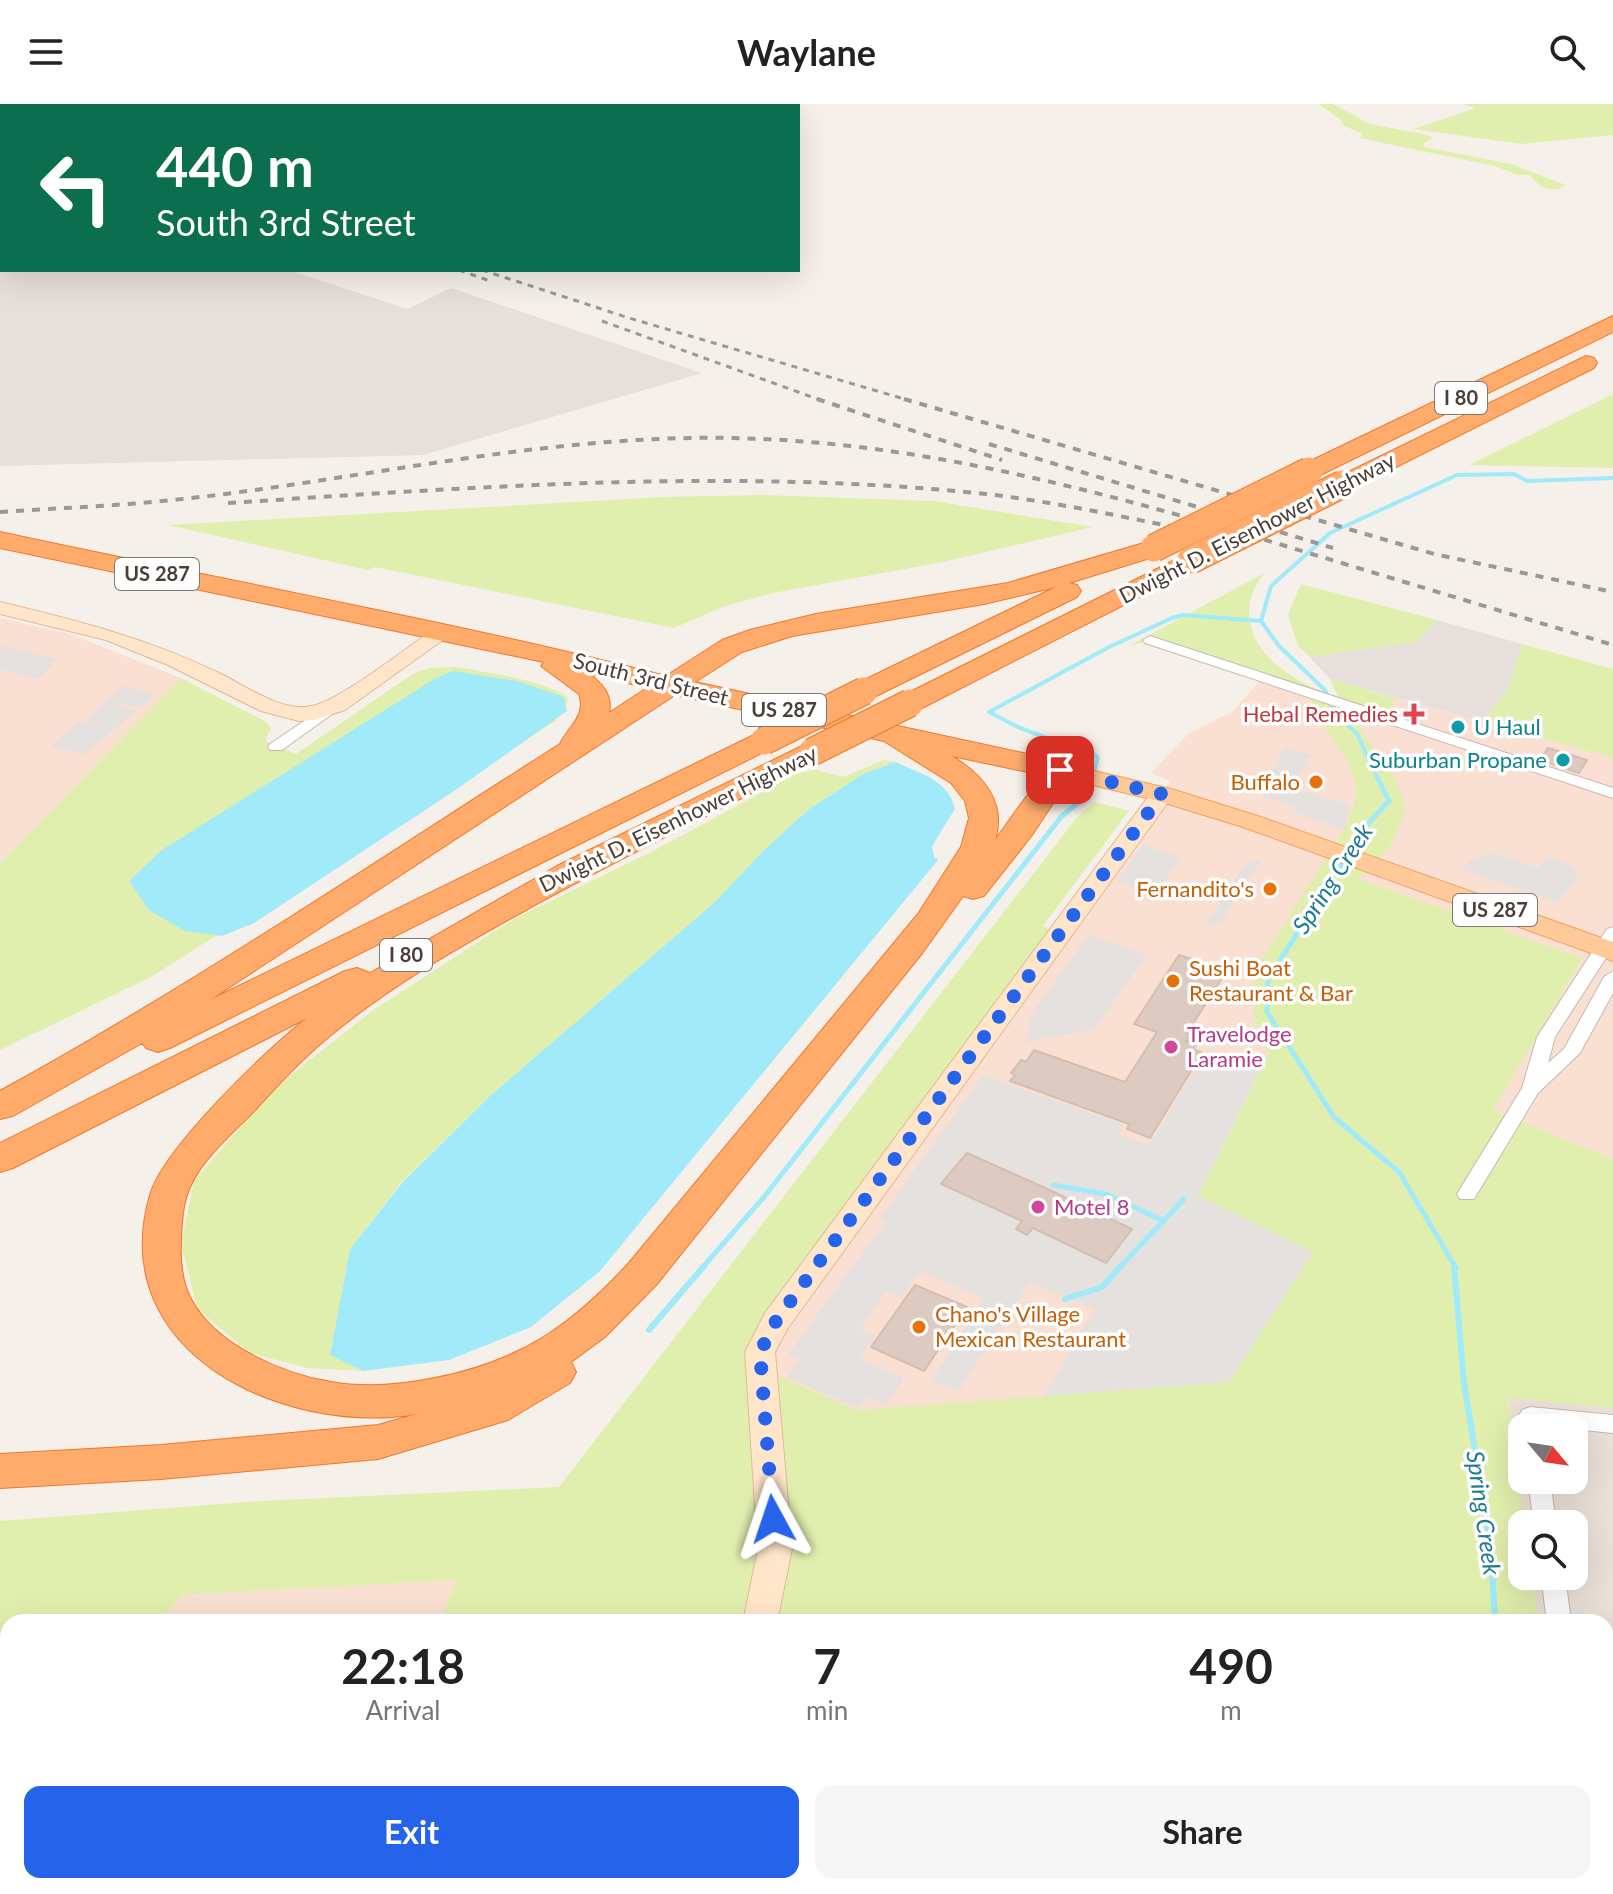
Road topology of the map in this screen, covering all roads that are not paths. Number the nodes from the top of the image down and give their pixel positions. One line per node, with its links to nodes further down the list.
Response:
1 (1613, 323): 4 (highway, Dwight D. Eisenhower Highway / I 80, bridge)
2 (1613, 349): 19 (highway, Dwight D. Eisenhower Highway / I 80, bridge)
3 (0, 540): 6 (highway, South 3rd Street / US 287)
4 (1154, 548): 9 (highway); 25 (highway, Dwight D. Eisenhower Highway / I 80, bridge)
5 (0, 608): 12 (street)
6 (443, 632): 8 (highway, South 3rd Street / US 287); 12 (street)
7 (1150, 640): 17 (street)
8 (495, 642): 10 (highway, South 3rd Street / US 287); 15 (highway)
9 (732, 646): 10 (highway); 11 (highway)
10 (538, 651): 11 (highway, South 3rd Street / US 287)
11 (673, 686): 13 (highway, South 3rd Street / US 287); 15 (highway)
12 (337, 705): 14 (street)
13 (894, 734): 16 (highway, South 3rd Street / US 287); 20 (highway)
14 (276, 747)
15 (564, 753): 24 (highway)
16 (1082, 775): 18 (main road, South 3rd Street / US 287); 20 (highway); 30 (highway)
17 (1613, 793)
18 (1162, 794): 21 (main road, South 3rd Street / US 287); 32 (street)
19 (588, 863): 20 (highway); 26 (highway, Dwight D. Eisenhower Highway / I 80)
20 (944, 900)
21 (1610, 945): 23 (street)
22 (1613, 977): 23 (street)
23 (1531, 1088): 27 (street)
24 (0, 1107)
25 (0, 1118)
26 (0, 1159)
27 (1467, 1194)
28 (1588, 1423): 29 (street)
29 (1613, 1424)
30 (0, 1471)
31 (1555, 1590): 33 (street)
32 (762, 1614)
33 (1558, 1614)

